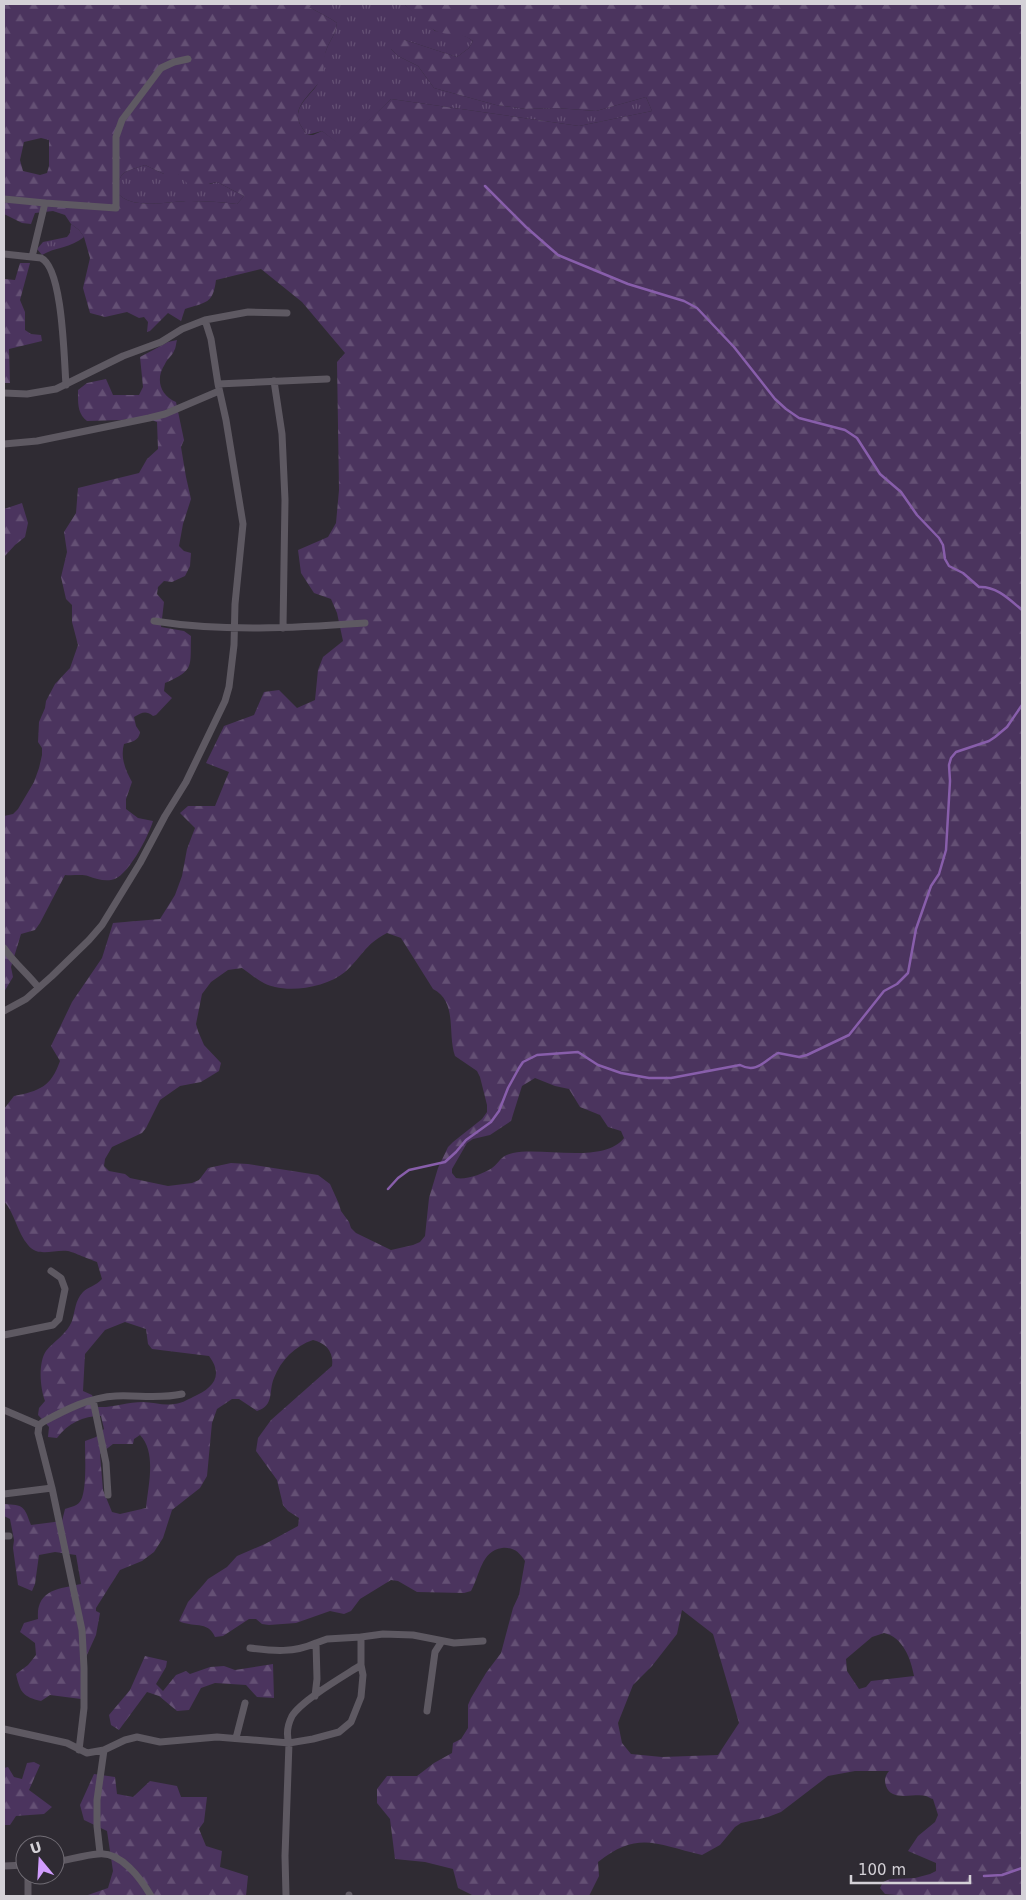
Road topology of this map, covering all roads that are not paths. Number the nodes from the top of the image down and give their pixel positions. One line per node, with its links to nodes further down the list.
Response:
1 (188, 59): 3 (street)
2 (4, 199): 3 (street)
3 (45, 203): 5 (street)
4 (4, 254): 5 (street)
5 (32, 257): 10 (street)
6 (287, 313): 7 (street)
7 (204, 320): 10 (street); 11 (street)
8 (327, 379): 9 (street)
9 (274, 381): 11 (street); 16 (street)
10 (66, 385): 12 (street)
11 (218, 387): 13 (street); 17 (street)
12 (4, 393)
13 (4, 444)
14 (154, 620): 17 (street)
15 (365, 623): 16 (street)
16 (283, 628): 17 (street)
17 (234, 629): 19 (street)
18 (4, 948): 19 (street)
19 (38, 987): 20 (street)
20 (4, 1011)
21 (51, 1271): 22 (street)
22 (4, 1335)
23 (182, 1394): 24 (street)
24 (93, 1400): 26 (street); 29 (street)
25 (4, 1410): 26 (street)
26 (40, 1425): 27 (street)
27 (52, 1488): 28 (street); 42 (street)
28 (4, 1494)
29 (108, 1495)
30 (361, 1637): 31 (street); 33 (street); 35 (street)
31 (442, 1641): 32 (street); 38 (street)
32 (483, 1641)
33 (316, 1643): 34 (street); 36 (street)
34 (250, 1648)
35 (361, 1665): 36 (street); 41 (street)
36 (314, 1696): 41 (street)
37 (245, 1703): 40 (street)
38 (427, 1711)
39 (4, 1729): 42 (street)
40 (236, 1738): 41 (street); 43 (street)
41 (289, 1742): 47 (street)
42 (79, 1750): 43 (street)
43 (104, 1750): 44 (street)
44 (100, 1853): 45 (street); 46 (street)
45 (65, 1860)
46 (151, 1896)
47 (286, 1896)

